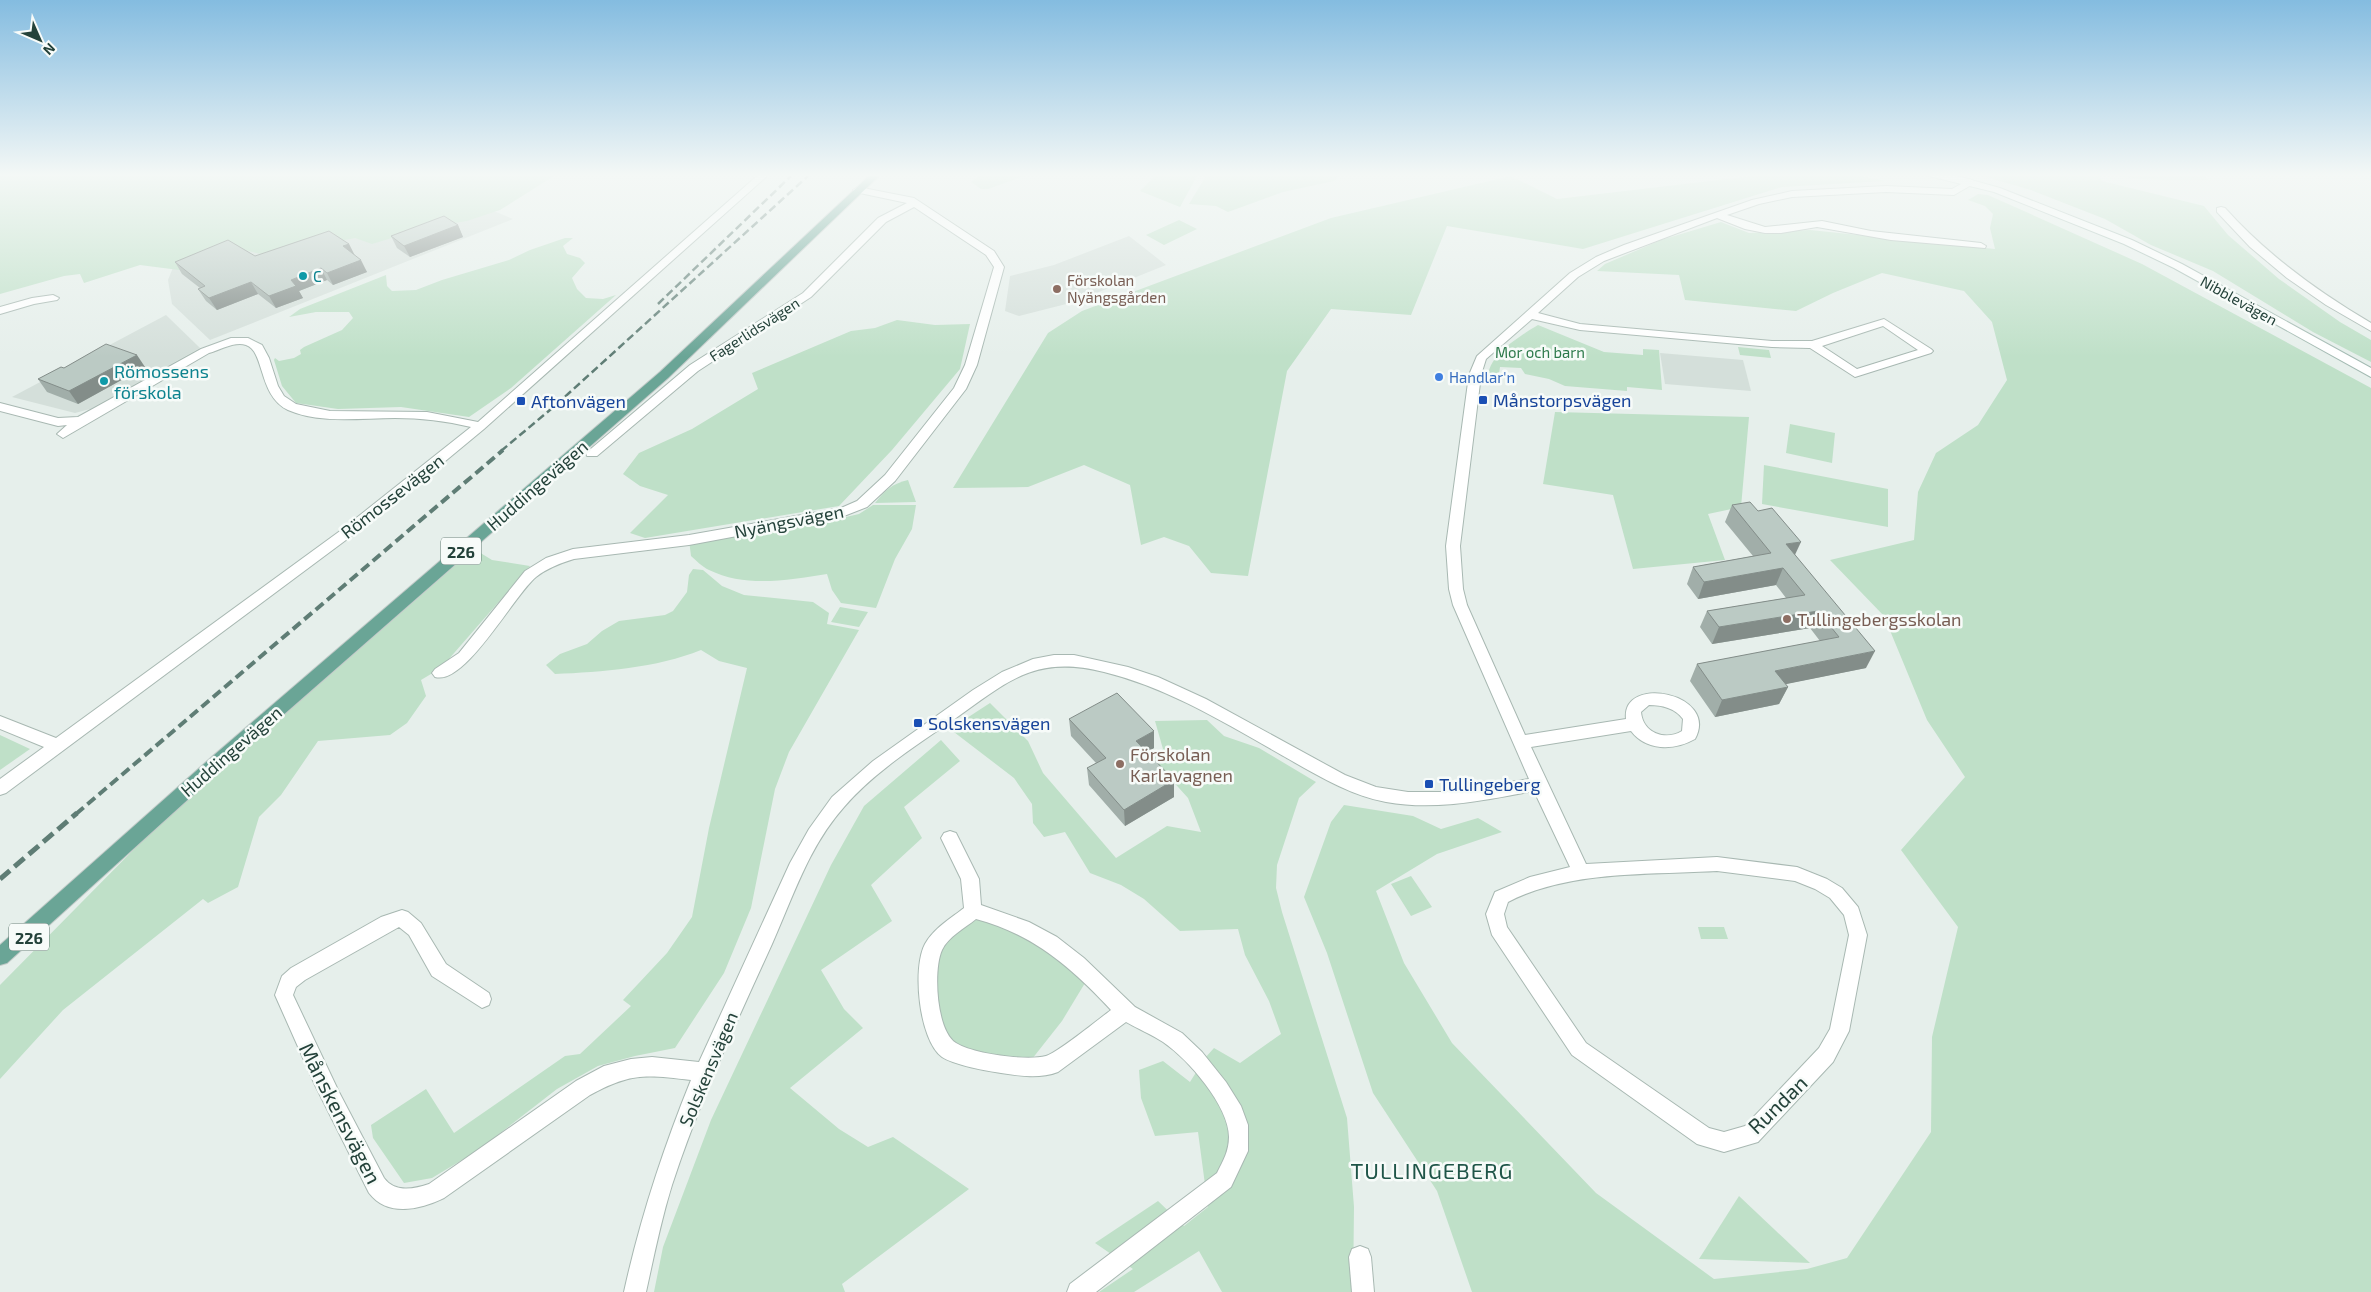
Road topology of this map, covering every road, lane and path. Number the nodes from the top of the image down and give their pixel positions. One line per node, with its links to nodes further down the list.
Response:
1 (694, 236): 18 (street, Römossevägen)
2 (809, 236): 30 (main road, Huddingevägen / 226)
3 (865, 236): 20 (street, Fagerlidsvägen)
4 (965, 236): 21 (street, Nyängsvägen)
5 (1658, 236): 12 (street)
6 (1893, 236): 9 (street)
7 (2111, 236): 15 (street, Nibblevägen)
8 (2247, 236): 13 (street)
9 (1981, 246)
10 (52, 298): 11 (street)
11 (0, 311)
12 (1531, 315): 14 (street); 24 (street)
13 (2371, 328)
14 (1813, 345): 14 (street)
15 (2371, 372)
16 (0, 407): 17 (street)
17 (81, 421): 18 (street); 19 (street)
18 (480, 426): 25 (street, Römossevägen)
19 (63, 434)
20 (592, 453)
21 (440, 673)
22 (0, 722): 25 (street)
23 (1635, 724): 24 (street)
24 (1520, 742): 26 (street)
25 (57, 745): 27 (street, Römossevägen)
26 (1539, 784): 29 (street); 36 (street, Solskensvägen)
27 (0, 788)
28 (950, 838): 31 (street)
29 (1581, 872): 29 (street, Rundan)
30 (58, 906): 32 (main road, Huddingevägen / 226); 33 (main road, Huddingevägen / 226)
31 (973, 911): 35 (street); 35 (street)
32 (0, 956)
33 (0, 968)
34 (482, 999): 36 (street, Månskensvägen)
35 (1126, 1011): 39 (street)
36 (704, 1072): 38 (street, Solskensvägen)
37 (1360, 1257): 40 (street)
38 (635, 1292)
39 (1078, 1292)
40 (1363, 1292)

